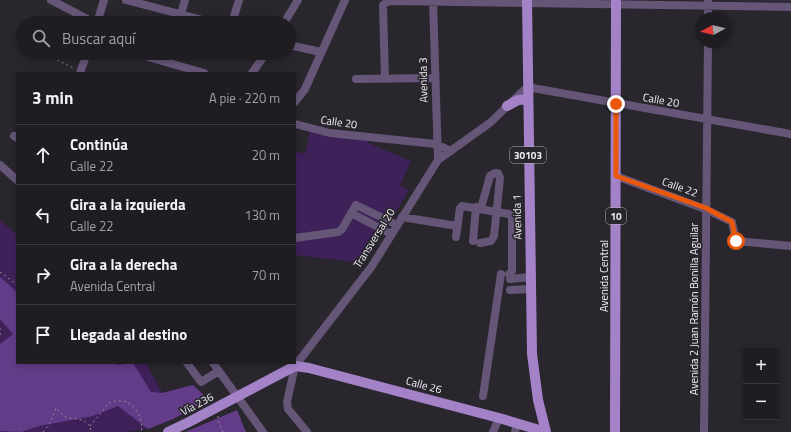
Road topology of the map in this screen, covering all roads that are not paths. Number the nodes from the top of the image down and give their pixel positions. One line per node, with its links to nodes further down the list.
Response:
1 (51, 0): 14 (street)
2 (104, 0): 15 (street)
3 (126, 0): 13 (street)
4 (185, 0): 13 (street)
5 (239, 0): 17 (street)
6 (298, 0): 18 (street)
7 (345, 0): 21 (street)
8 (434, 0): 9 (street); 28 (street, Avenida 3); 30 (street)
9 (527, 1): 10 (street); 31 (main road, Avenida 1 / 30103)
10 (616, 2): 11 (street); 34 (main road, Avenida Central / 10)
11 (708, 3): 12 (street)
12 (791, 8)
13 (181, 14): 16 (street)
14 (82, 16)
15 (98, 16)
16 (188, 16)
17 (234, 16)
18 (288, 16)
19 (296, 47): 21 (street)
20 (708, 48): 36 (street, Avenida 2 Juan Ramón Bonilla Aguilar)
21 (321, 52): 33 (street)
22 (85, 60): 25 (street)
23 (158, 60): 26 (street)
24 (261, 60): 27 (street)
25 (81, 72)
26 (200, 72)
27 (253, 72)
28 (434, 78): 30 (street); 39 (street, Avenida 3)
29 (356, 79): 30 (street)
30 (385, 80)
31 (527, 87): 32 (main road, Avenida 1 / 30103); 34 (street, Calle 20); 35 (street, Transversal 20)
32 (528, 99): 35 (main road); 59 (main road, Avenida 1 / 30103)
33 (296, 101)
34 (616, 104): 36 (street, Calle 20); 43 (main road, Avenida Central / 10)
35 (507, 106): 40 (street, Transversal 20)
36 (708, 119): 38 (street, Calle 20); 46 (street, Avenida 2 Juan Ramón Bonilla Aguilar)
37 (296, 124): 39 (street, Calle 20)
38 (791, 134)
39 (436, 144): 40 (street, Calle 20); 41 (street, Avenida 3)
40 (452, 151): 41 (street, Transversal 20)
41 (438, 160): 50 (street, Transversal 20)
42 (0, 165): 44 (street)
43 (616, 176): 46 (street, Calle 22); 71 (main road, Avenida Central / 10)
44 (16, 179)
45 (479, 208): 47 (street); 47 (street); 47 (street); 53 (street)
46 (706, 208): 57 (street, Calle 22); 77 (street, Avenida 2 Juan Ramón Bonilla Aguilar)
47 (496, 211): 58 (street)
48 (351, 213): 49 (street); 51 (street); 56 (street)
49 (378, 214): 51 (street); 52 (street)
50 (402, 217): 52 (street, Transversal 20); 53 (street)
51 (373, 224): 54 (street)
52 (397, 225): 54 (street, Transversal 20)
53 (457, 226): 55 (street)
54 (391, 234): 62 (street, Transversal 20)
55 (456, 237)
56 (296, 238)
57 (791, 246)
58 (507, 276): 59 (street); 68 (street)
59 (530, 276): 60 (main road, Avenida 1 / 30103)
60 (530, 289): 61 (street); 76 (main road, Avenida 1 / 30103)
61 (510, 290)
62 (296, 360)
63 (188, 364): 66 (street)
64 (214, 364): 66 (street)
65 (293, 364): 67 (main road, Transversal 20); 69 (main road, Calle 26); 74 (street)
66 (219, 371): 67 (street)
67 (236, 396): 72 (main road, Vía 236); 73 (street)
68 (483, 396)
69 (498, 418): 70 (main road, Calle 26); 75 (street)
70 (516, 428): 76 (main road, Calle 26)
71 (614, 431)
72 (168, 432)
73 (263, 432)
74 (307, 432)
75 (493, 432)
76 (546, 432)
77 (704, 432)

